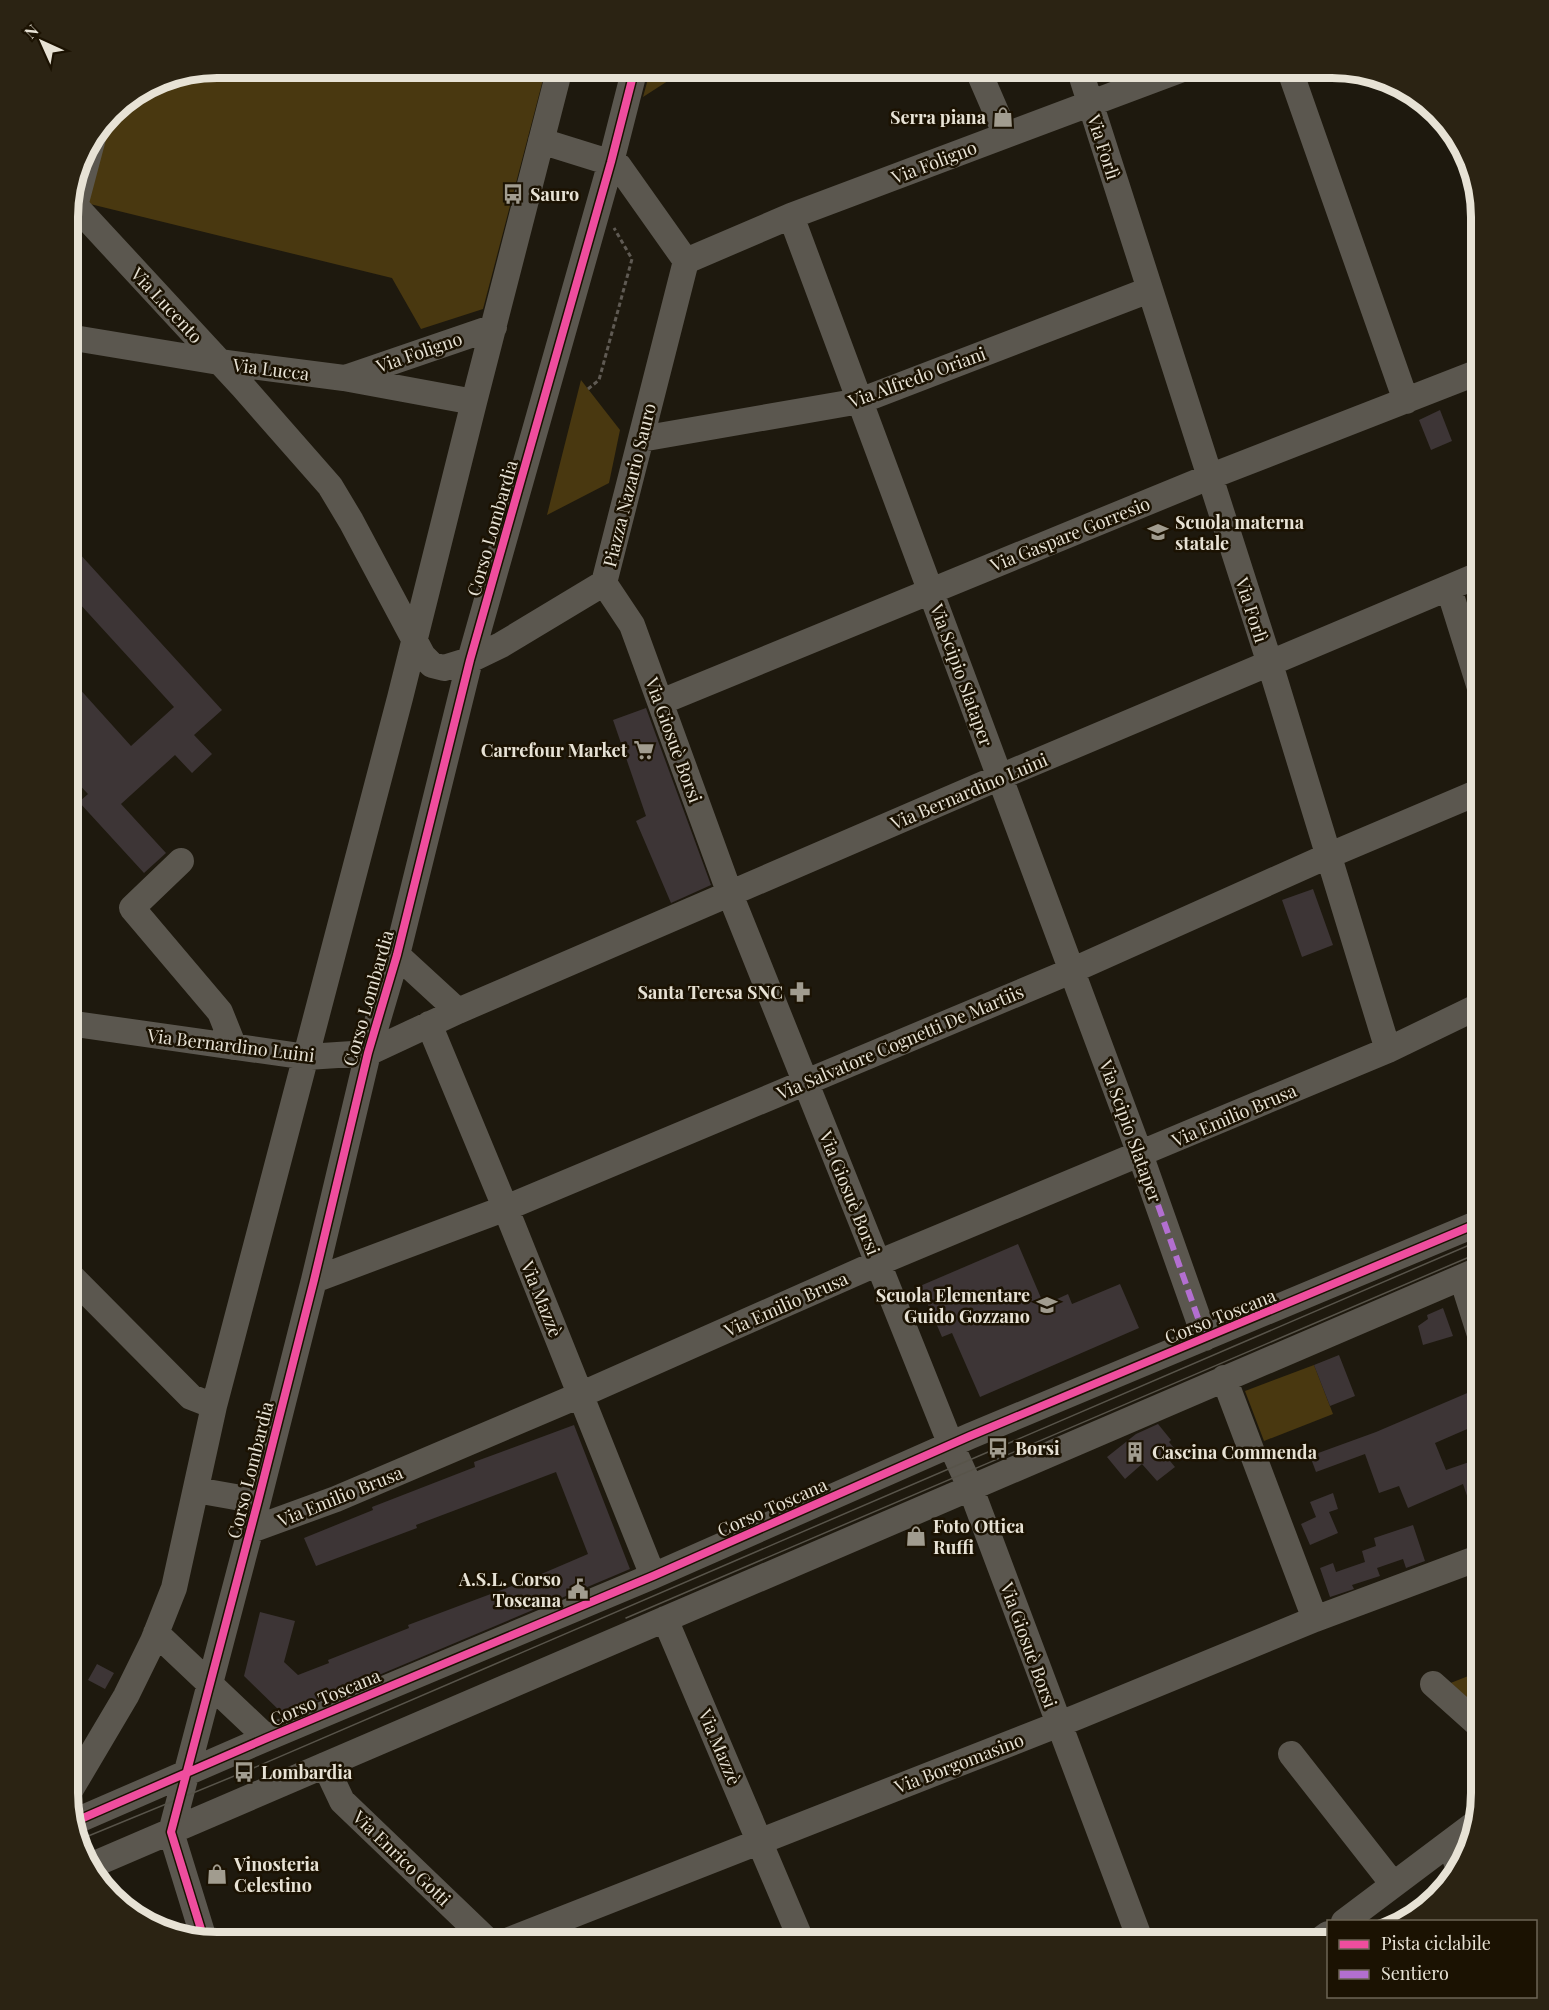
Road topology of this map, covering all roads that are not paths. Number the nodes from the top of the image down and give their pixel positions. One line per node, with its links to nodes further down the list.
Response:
1 (557, 78): 9 (street)
2 (632, 78): 10 (street, Corso Lombardia)
3 (981, 78): 8 (street)
4 (1081, 78): 7 (street, Via Forlì)
5 (1158, 78): 7 (street, Via Foligno)
6 (1293, 78): 21 (street)
7 (1090, 103): 8 (street, Via Foligno); 14 (street, Via Forlì)
8 (1006, 135): 12 (street, Via Foligno)
9 (541, 141): 10 (street); 15 (street)
10 (611, 162): 13 (street); 32 (street, Corso Lombardia)
11 (78, 209): 17 (street, Via Lucento)
12 (792, 216): 13 (street, Via Foligno); 20 (street, Via Scipio Slataper)
13 (686, 261): 23 (street, Piazza Nazario Sauro)
14 (1149, 290): 20 (street, Via Alfredo Oriani); 24 (street, Via Forlì)
15 (494, 327): 19 (street, Via Foligno); 22 (street)
16 (78, 339): 17 (street, Via Lucca)
17 (219, 362): 19 (street, Via Lucca); 25 (street, Via Lucento)
18 (1471, 375): 21 (street, Via Gaspare Gorresio)
19 (345, 378): 22 (street, Via Lucca)
20 (860, 401): 23 (street, Via Alfredo Oriani); 29 (street, Via Scipio Slataper)
21 (1406, 401): 24 (street, Via Gaspare Gorresio)
22 (474, 402): 30 (street)
23 (641, 439): 27 (street, Piazza Nazario Sauro)
24 (1209, 477): 29 (street, Via Gaspare Gorresio); 33 (street, Via Forlì)
25 (330, 486): 30 (street, Piazza Nazario Sauro)
26 (1471, 579): 28 (street, Via Bernardino Luini)
27 (604, 583): 32 (street, Piazza Nazario Sauro); 34 (street, Via Giosuè Borsi)
28 (1449, 589): 31 (street); 33 (street, Via Bernardino Luini)
29 (930, 590): 34 (street, Via Gaspare Gorresio); 35 (street, Via Scipio Slataper)
30 (415, 642): 32 (street, Piazza Nazario Sauro); 49 (street)
31 (1471, 657)
32 (470, 660): 40 (street, Corso Lombardia)
33 (1270, 664): 35 (street, Via Bernardino Luini); 37 (street, Via Forlì)
34 (661, 702): 39 (street, Via Giosuè Borsi)
35 (1000, 777): 39 (street, Via Bernardino Luini); 41 (street, Via Scipio Slataper)
36 (1471, 796): 37 (street, Via Salvatore Cognetti De Martiis)
37 (1330, 855): 41 (street, Via Salvatore Cognetti De Martiis); 47 (street, Via Forlì)
38 (181, 861): 46 (street)
39 (730, 894): 43 (street, Via Bernardino Luini); 50 (street, Via Giosuè Borsi)
40 (397, 955): 43 (street); 48 (street, Corso Lombardia)
41 (1071, 971): 50 (street, Via Salvatore Cognetti De Martiis); 51 (street, Via Scipio Slataper)
42 (1471, 1010): 47 (street, Via Emilio Brusa)
43 (458, 1011): 45 (street, Via Bernardino Luini)
44 (78, 1024): 46 (street, Via Bernardino Luini)
45 (429, 1024): 48 (street, Via Bernardino Luini); 52 (street, Via Mazzè)
46 (234, 1047): 49 (street, Via Bernardino Luini)
47 (1388, 1050): 51 (street, Via Emilio Brusa)
48 (368, 1053): 49 (street, Via Bernardino Luini); 56 (street, Corso Lombardia)
49 (307, 1057): 61 (street)
50 (806, 1081): 52 (street, Via Salvatore Cognetti De Martiis); 54 (street, Via Giosuè Borsi)
51 (1140, 1154): 54 (street, Via Emilio Brusa); 58 (street, Via Scipio Slataper)
52 (506, 1208): 56 (street, Via Salvatore Cognetti De Martiis); 60 (street, Via Mazzè)
53 (1471, 1227): 58 (street, Corso Toscana)
54 (878, 1263): 60 (street, Via Emilio Brusa); 62 (street, Via Giosuè Borsi)
55 (1471, 1274): 59 (street)
56 (314, 1280): 65 (street, Corso Lombardia)
57 (78, 1283): 61 (street)
58 (1205, 1338): 62 (street, Corso Toscana)
59 (1224, 1378): 63 (street); 70 (street)
60 (580, 1395): 66 (street, Via Emilio Brusa); 68 (street, Via Mazzè)
61 (214, 1406): 64 (street)
62 (951, 1445): 63 (street, Via Giosuè Borsi); 68 (street, Corso Toscana)
63 (971, 1489): 69 (street); 75 (street, Via Giosuè Borsi)
64 (196, 1490): 65 (street); 71 (street)
65 (258, 1502): 66 (street, Corso Lombardia)
66 (250, 1530): 72 (street, Corso Lombardia)
67 (1471, 1561): 70 (street, Via Borgomasino)
68 (653, 1576): 76 (street, Corso Toscana)
69 (665, 1619): 78 (street); 84 (street, Via Mazzè)
70 (1315, 1619): 75 (street, Via Borgomasino)
71 (156, 1633): 72 (street); 80 (street)
72 (211, 1684): 76 (street); 79 (street, Corso Lombardia)
73 (1434, 1684): 74 (street)
74 (1471, 1717)
75 (1058, 1724): 84 (street, Via Borgomasino); 94 (street, Via Giosuè Borsi)
76 (267, 1738): 79 (street, Corso Toscana)
77 (1291, 1754): 88 (street)
78 (325, 1765): 82 (street); 91 (street, Via Enrico Gotti)
79 (188, 1772): 81 (street, Corso Toscana); 82 (street, Corso Lombardia)
80 (78, 1777)
81 (81, 1819)
82 (171, 1832): 87 (street); 90 (street)
83 (1465, 1832): 85 (street)
84 (760, 1841): 92 (street, Via Borgomasino); 93 (street, Via Mazzè)
85 (1450, 1843): 86 (street); 88 (street)
86 (1455, 1858)
87 (97, 1863)
88 (1393, 1884): 89 (street)
89 (1347, 1920)
90 (202, 1931)
91 (479, 1932)
92 (529, 1932)
93 (798, 1932)
94 (1137, 1932)

